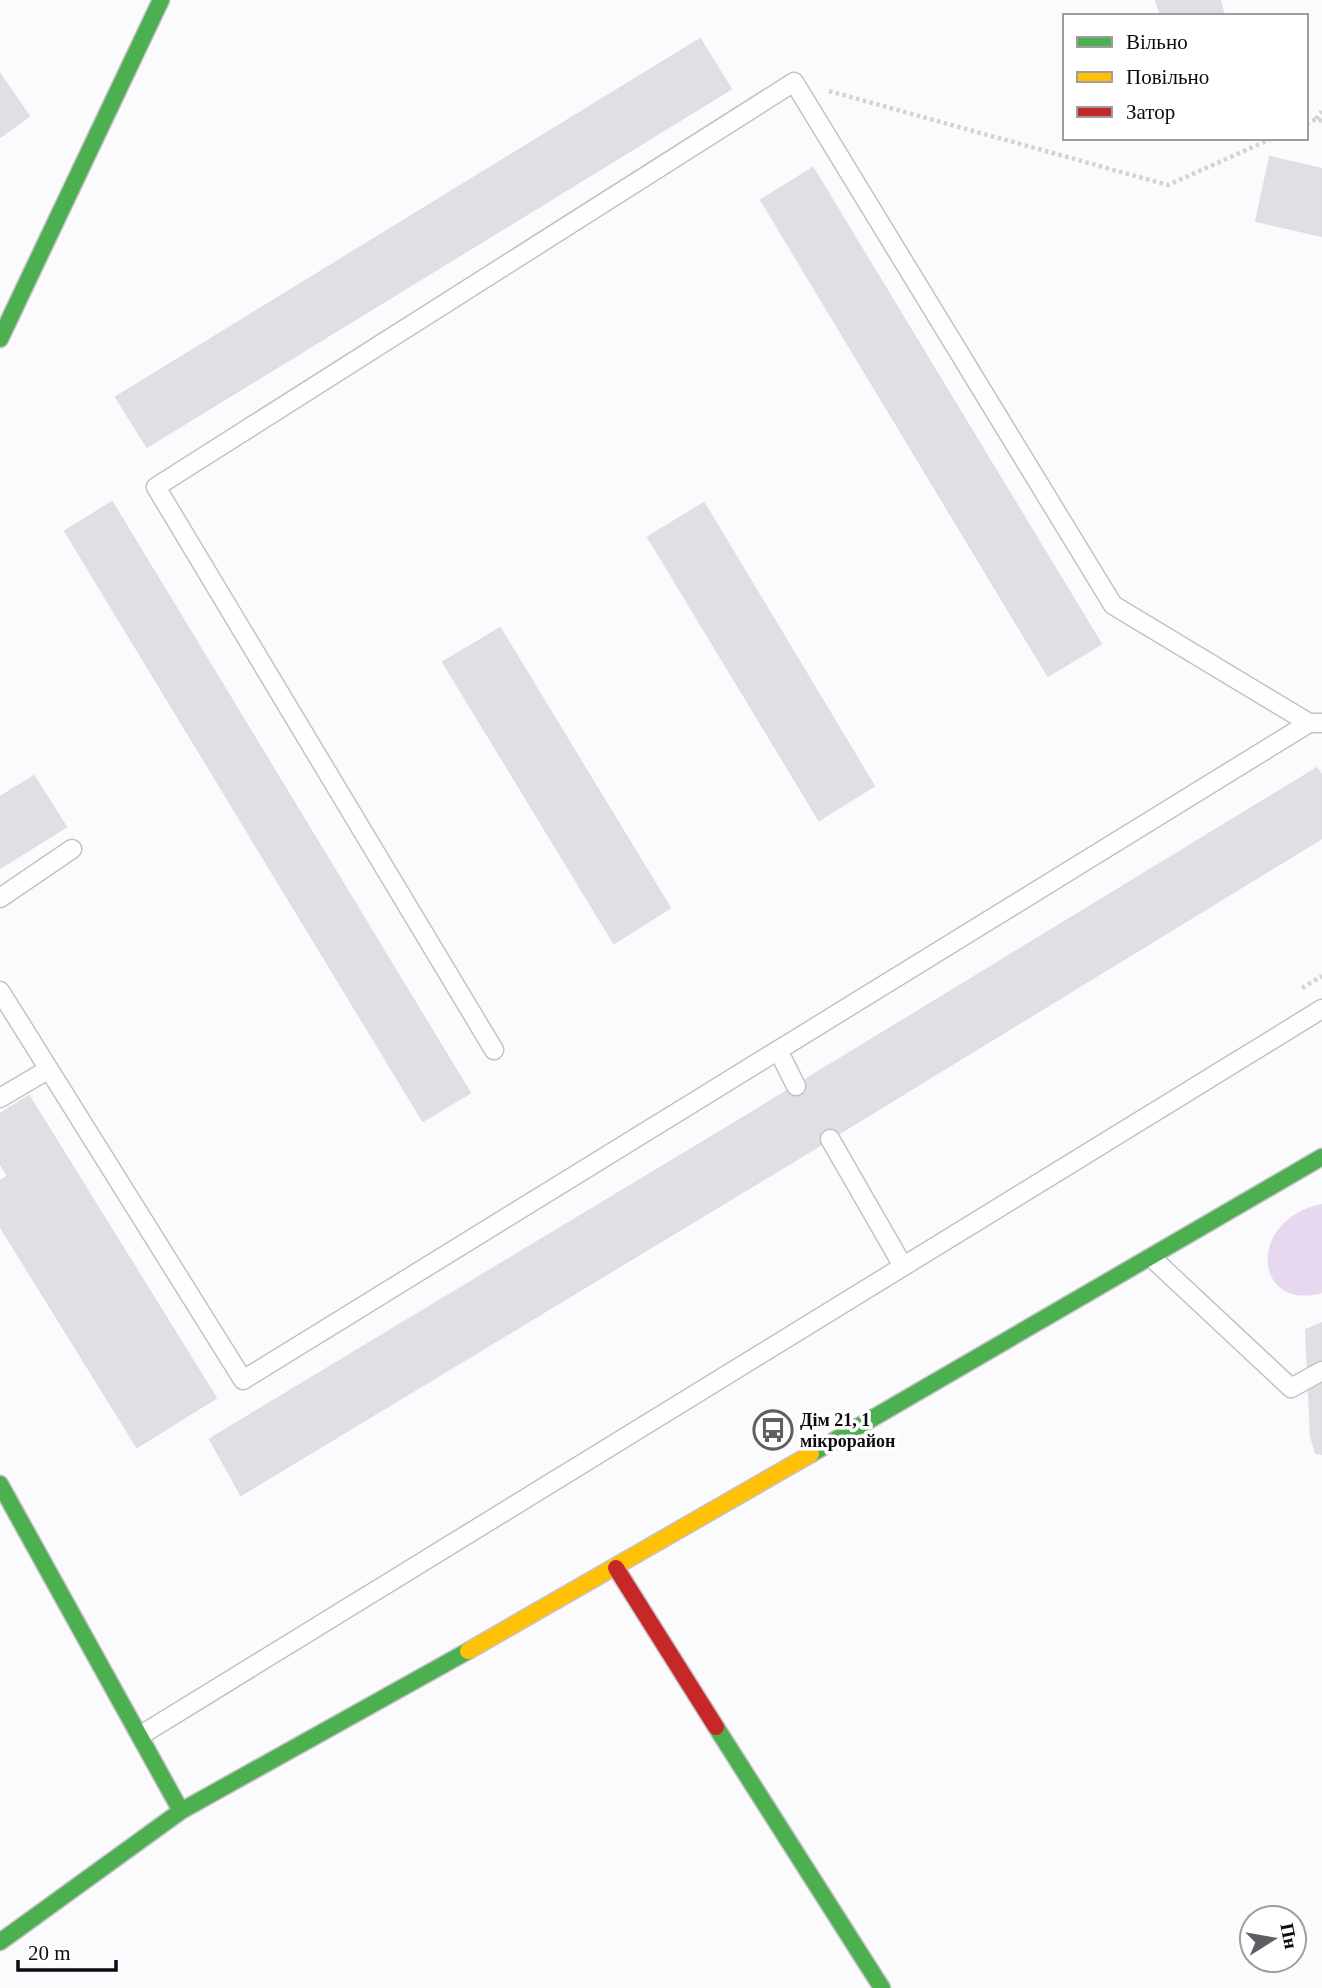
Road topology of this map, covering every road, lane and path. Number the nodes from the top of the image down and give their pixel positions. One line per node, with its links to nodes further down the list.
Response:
1 (161, 0): 6 (street)
2 (794, 82): 5 (path); 7 (lane); 12 (lane)
3 (1322, 111): 4 (path)
4 (1319, 120)
5 (1269, 140)
6 (0, 339)
7 (1315, 723): 13 (lane)
8 (72, 849): 9 (lane)
9 (0, 898)
10 (0, 991): 14 (lane)
11 (1322, 1009): 20 (lane)
12 (494, 1050)
13 (778, 1050): 14 (lane); 15 (lane)
14 (49, 1069): 16 (lane)
15 (796, 1086)
16 (0, 1098)
17 (830, 1139): 20 (lane)
18 (1322, 1157): 19 (street)
19 (1152, 1258): 21 (lane); 23 (street)
20 (903, 1266): 24 (lane)
21 (1322, 1371)
22 (0, 1484): 24 (street)
23 (616, 1568): 25 (street); 27 (street)
24 (141, 1735): 25 (street)
25 (181, 1811): 26 (street)
26 (0, 1942)
27 (882, 1988)

